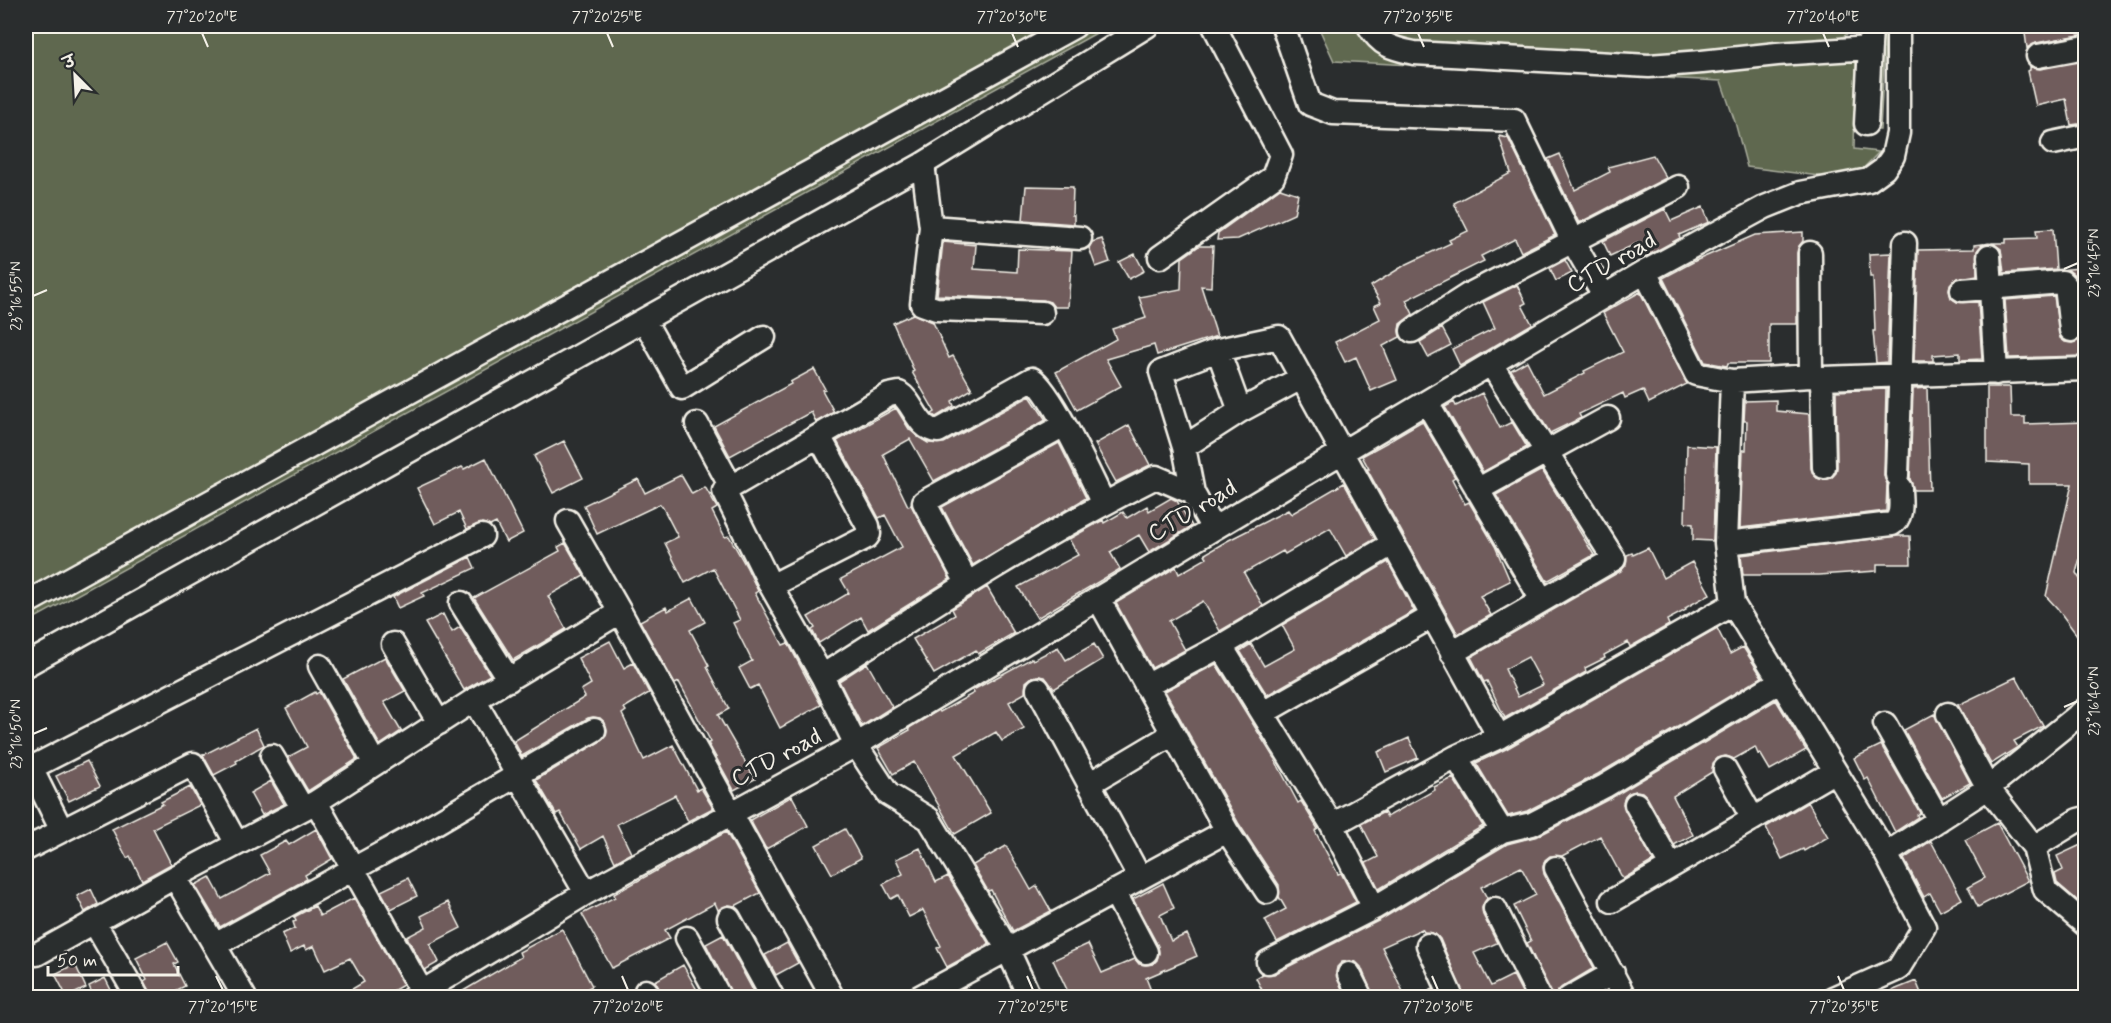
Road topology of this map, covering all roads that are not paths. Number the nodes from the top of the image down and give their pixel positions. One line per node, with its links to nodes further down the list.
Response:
1 (1075, 26): 62 (street)
2 (1147, 26): 13 (street)
3 (1214, 26): 21 (street)
4 (1283, 26): 17 (street)
5 (1369, 26): 7 (street)
6 (1898, 26): 22 (street, CTD road)
7 (1870, 37): 10 (street)
8 (2085, 47): 9 (street)
9 (2038, 57)
10 (1866, 124)
11 (2085, 136): 12 (street)
12 (2053, 143)
13 (923, 164): 15 (street); 27 (street)
14 (1678, 186): 17 (street)
15 (931, 227): 16 (street); 26 (street)
16 (1080, 238)
17 (1573, 242): 25 (street); 29 (street)
18 (1905, 243): 35 (street)
19 (1810, 253): 36 (street)
20 (1989, 256): 23 (street)
21 (1160, 257)
22 (1645, 272): 25 (street, CTD road); 38 (street)
23 (1991, 287): 24 (street); 28 (street); 34 (street)
24 (1962, 290)
25 (1604, 296): 32 (street, CTD road)
26 (1042, 313)
27 (644, 320): 30 (street); 70 (street)
28 (2071, 330)
29 (1412, 331)
30 (764, 337)
31 (1218, 350): 37 (street); 40 (street); 45 (street)
32 (1491, 364): 39 (street, CTD road); 46 (street)
33 (2085, 369): 34 (street)
34 (1996, 373): 35 (street)
35 (1902, 375): 36 (street); 56 (street)
36 (1817, 377): 38 (street); 48 (street)
37 (1301, 378): 40 (street); 47 (street)
38 (1732, 381): 56 (street)
39 (1427, 403): 47 (street, CTD road); 50 (street)
40 (1240, 411): 45 (street)
41 (1608, 418): 46 (street)
42 (697, 424): 49 (street)
43 (1064, 426): 44 (street); 52 (street); 58 (street)
44 (819, 436): 49 (street); 59 (street)
45 (1184, 447): 51 (street)
46 (1545, 451): 50 (street); 61 (street)
47 (1342, 452): 54 (street, CTD road); 57 (street)
48 (1824, 467)
49 (731, 487): 59 (street)
50 (1477, 490): 61 (street)
51 (1193, 493): 52 (street); 54 (street)
52 (1104, 504): 58 (street)
53 (568, 521): 65 (street)
54 (1213, 529): 60 (street, CTD road)
55 (482, 536): 102 (street)
56 (1726, 543): 64 (street)
57 (1392, 544): 66 (street); 68 (street)
58 (967, 583): 72 (street)
59 (771, 586): 72 (street)
60 (1098, 598): 75 (street); 86 (street, CTD road)
61 (1542, 600): 69 (street)
62 (26, 603)
63 (461, 603): 73 (street)
64 (1733, 604): 74 (street); 85 (street)
65 (621, 612): 73 (street); 97 (street)
66 (1431, 617): 69 (street); 79 (street)
67 (393, 644): 81 (street)
68 (1221, 646): 75 (street); 79 (street)
69 (1452, 653): 85 (street)
70 (26, 664)
71 (320, 666): 89 (street)
72 (822, 676): 86 (street)
73 (509, 680): 77 (street)
74 (1779, 682): 91 (street); 104 (street)
75 (1146, 686): 84 (street)
76 (1038, 689): 93 (street)
77 (474, 700): 81 (street); 92 (street)
78 (2085, 709): 94 (street)
79 (1263, 713): 101 (street)
80 (1948, 714): 94 (street)
81 (439, 723): 89 (street)
82 (1885, 724): 100 (street)
83 (594, 730): 92 (street)
84 (1173, 734): 93 (street); 103 (street)
85 (1499, 737): 88 (street)
86 (856, 745): 97 (street, CTD road); 126 (street)
87 (272, 756): 96 (street)
88 (1456, 757): 101 (street); 104 (street)
89 (375, 764): 96 (street)
90 (1725, 769): 99 (street)
91 (1835, 771): 99 (street); 108 (street)
92 (516, 775): 110 (street); 116 (street)
93 (1089, 784): 113 (street)
94 (1988, 788): 100 (street); 106 (street)
95 (1636, 804): 109 (street)
96 (309, 806): 105 (street); 110 (street)
97 (730, 812): 116 (street, CTD road); 137 (street)
98 (2085, 818): 106 (street)
99 (1753, 819): 109 (street)
100 (1939, 820): 108 (street)
101 (1332, 825): 118 (street)
102 (62, 831): 105 (street); 107 (street)
103 (1227, 831): 113 (street); 115 (street)
104 (1502, 831): 118 (street)
105 (237, 844): 112 (street)
106 (2034, 847): 122 (street)
107 (26, 849)
108 (1886, 854): 145 (street)
109 (1671, 866): 117 (street)
110 (353, 868): 124 (street); 132 (street)
111 (1556, 868): 130 (street)
112 (175, 877): 121 (street); 124 (street)
113 (1140, 878): 114 (street)
114 (1114, 891): 126 (street); 127 (street)
115 (1267, 892)
116 (586, 893): 132 (street, CTD road)
117 (1611, 901)
118 (1374, 908): 129 (street)
119 (1495, 909): 142 (street)
120 (729, 918): 136 (street)
121 (94, 922): 128 (street); 133 (street)
122 (2085, 925)
123 (687, 938): 135 (street)
124 (214, 945): 134 (street)
125 (1428, 945): 141 (street)
126 (1007, 948): 138 (street); 139 (street)
127 (1146, 952)
128 (37, 954)
129 (1268, 962)
130 (1613, 973): 143 (street); 144 (street)
131 (1349, 974): 140 (street)
132 (417, 995)
133 (138, 998)
134 (245, 998)
135 (720, 998)
136 (773, 998)
137 (833, 998)
138 (918, 998)
139 (1030, 998)
140 (1361, 998)
141 (1452, 998)
142 (1540, 998)
143 (1569, 998)
144 (1625, 998)
145 (1833, 998)

